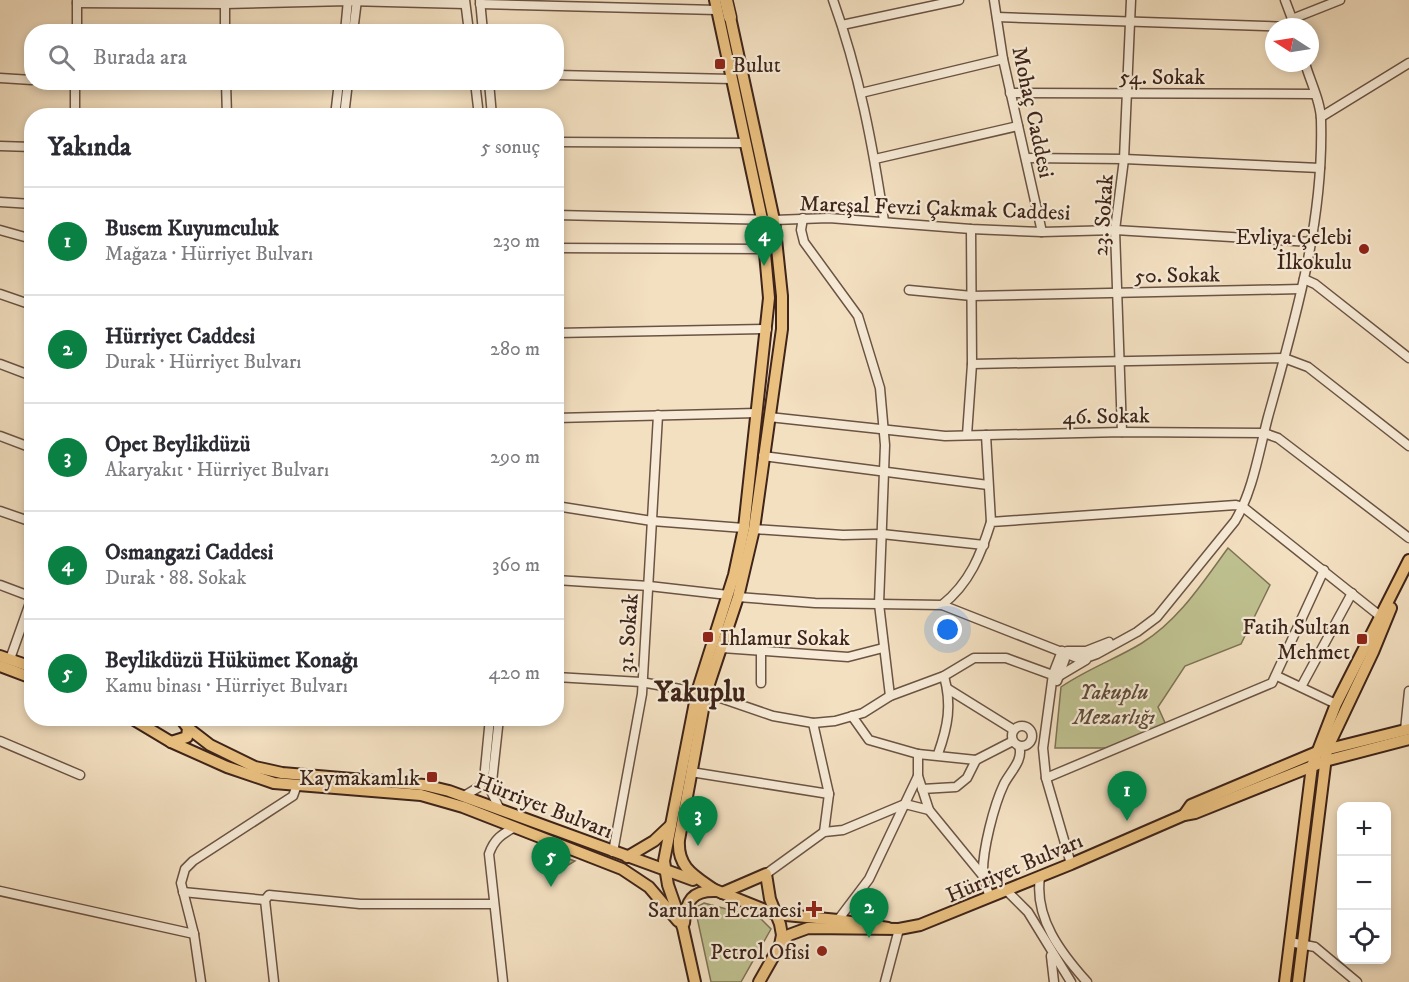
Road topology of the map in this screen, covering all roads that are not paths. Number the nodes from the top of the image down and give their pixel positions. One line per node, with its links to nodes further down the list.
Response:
1 (833, 0): 25 (street)
2 (959, 0): 25 (street)
3 (994, 0): 14 (street, Mohaç Caddesi)
4 (1131, 0): 17 (street, 23. Sokak)
5 (1285, 0): 15 (street)
6 (1341, 0): 16 (street)
7 (77, 1): 9 (street); 18 (street)
8 (352, 1): 9 (street); 10 (street); 20 (street); 21 (street)
9 (225, 2): 19 (street)
10 (465, 2): 22 (street)
11 (480, 2): 12 (street); 23 (street)
12 (721, 2): 13 (highway); 31 (main road)
13 (730, 17): 64 (main road)
14 (997, 17): 17 (street); 26 (street, Mohaç Caddesi)
15 (1291, 18)
16 (1305, 18)
17 (1131, 22): 24 (street); 41 (street, 23. Sokak)
18 (77, 24)
19 (225, 24)
20 (347, 24)
21 (353, 24)
22 (468, 24)
23 (482, 24)
24 (1265, 24)
25 (842, 25): 39 (street)
26 (1003, 58): 39 (street); 40 (street, Mohaç Caddesi)
27 (1409, 63): 49 (street)
28 (1308, 72): 42 (street)
29 (564, 75): 31 (street)
30 (0, 78): 32 (street)
31 (732, 79): 52 (main road)
32 (24, 80)
33 (74, 90): 43 (street)
34 (226, 90): 44 (street)
35 (338, 90): 45 (street)
36 (347, 90): 46 (street)
37 (476, 90): 47 (street)
38 (490, 90): 48 (street)
39 (861, 93): 56 (street)
40 (1010, 93): 41 (street, 54. Sokak); 50 (street, Mohaç Caddesi)
41 (1128, 94): 42 (street, 54. Sokak); 57 (street, 23. Sokak)
42 (1314, 94): 49 (street)
43 (75, 108)
44 (227, 108)
45 (336, 108)
46 (345, 108)
47 (478, 108)
48 (491, 108)
49 (1321, 117): 58 (street)
50 (1018, 126): 55 (street, Mohaç Caddesi); 56 (street)
51 (564, 142): 52 (street)
52 (746, 143): 63 (main road)
53 (0, 146): 54 (street)
54 (24, 147)
55 (1026, 158): 57 (street); 69 (street, Mohaç Caddesi)
56 (875, 159): 65 (street)
57 (1124, 159): 58 (street); 68 (street, 23. Sokak)
58 (1320, 168): 71 (street)
59 (0, 202): 60 (street)
60 (24, 204)
61 (564, 215): 63 (street, Mareşal Fevzi Çakmak Caddesi)
62 (803, 218): 64 (street, Mareşal Fevzi Çakmak Caddesi); 65 (street, Mareşal Fevzi Çakmak Caddesi); 93 (street)
63 (762, 219): 64 (street, Mareşal Fevzi Çakmak Caddesi); 73 (main road)
64 (774, 220): 91 (main road)
65 (884, 221): 66 (street, Mareşal Fevzi Çakmak Caddesi)
66 (971, 229): 69 (street, Mareşal Fevzi Çakmak Caddesi); 79 (street)
67 (0, 230): 70 (street)
68 (1115, 230): 69 (street, Mareşal Fevzi Çakmak Caddesi); 71 (street, Mareşal Fevzi Çakmak Caddesi); 78 (street, 23. Sokak)
69 (1042, 232)
70 (24, 237)
71 (1311, 242): 74 (street)
72 (564, 248): 73 (street)
73 (766, 249): 81 (main road)
74 (1304, 279): 76 (street); 84 (street)
75 (909, 290): 79 (street, 50. Sokak)
76 (1301, 290): 78 (street, 50. Sokak); 83 (street)
77 (0, 294): 80 (street)
78 (1118, 294): 79 (street, 50. Sokak); 85 (street, 23. Sokak)
79 (972, 296): 87 (street)
80 (24, 302)
81 (767, 329): 82 (street); 89 (main road)
82 (564, 333)
83 (1284, 358): 85 (street); 95 (street); 100 (street)
84 (1409, 358)
85 (1121, 362): 87 (street); 94 (street, 23. Sokak)
86 (0, 364): 88 (street)
87 (972, 364): 96 (street)
88 (24, 373)
89 (757, 413): 90 (street); 91 (main road); 110 (main road)
90 (658, 415): 92 (street); 108 (street, 31. Sokak)
91 (770, 417): 93 (street, 46. Sokak); 101 (main road)
92 (564, 418)
93 (884, 428): 96 (street, 46. Sokak); 102 (street)
94 (1122, 432): 95 (street, 46. Sokak); 97 (street, 46. Sokak)
95 (1264, 433): 105 (street); 112 (street, 46. Sokak)
96 (967, 435): 97 (street, 46. Sokak)
97 (986, 435): 103 (street)
98 (0, 436): 99 (street)
99 (24, 445)
100 (1409, 446)
101 (763, 456): 102 (street); 110 (main road)
102 (883, 471): 103 (street); 111 (street)
103 (988, 485): 109 (street)
104 (564, 507): 108 (street)
105 (1243, 507): 109 (street); 115 (street); 131 (street); 134 (street)
106 (0, 511): 107 (street)
107 (24, 519)
108 (652, 521): 110 (street); 118 (street, 31. Sokak)
109 (992, 522): 113 (street)
110 (749, 528): 111 (street); 122 (main road)
111 (882, 534): 113 (street); 124 (street)
112 (1409, 538)
113 (984, 545): 119 (street)
114 (1407, 567): 123 (main road)
115 (1324, 570): 120 (street); 140 (street)
116 (564, 581): 118 (street)
117 (0, 585): 121 (street)
118 (649, 586): 122 (street); 142 (street, 31. Sokak)
119 (959, 591): 125 (street); 126 (street)
120 (1352, 593): 128 (street); 144 (street)
121 (24, 594)
122 (733, 596): 124 (street); 129 (main road); 147 (main road)
123 (1391, 599): 128 (main road); 166 (main road)
124 (879, 604): 125 (street); 130 (street)
125 (942, 604): 126 (street)
126 (968, 614): 131 (street)
127 (24, 615): 133 (street)
128 (1380, 616): 149 (main road)
129 (722, 648): 132 (street); 147 (main road)
130 (883, 648): 132 (street); 148 (street)
131 (1062, 651): 134 (street); 138 (street)
132 (761, 653): 143 (street)
133 (5, 657): 135 (main road)
134 (1090, 657): 138 (street)
135 (24, 664)
136 (0, 666): 137 (main road)
137 (24, 675)
138 (1055, 675): 139 (street); 165 (street)
139 (944, 676): 145 (street); 148 (street)
140 (1277, 676): 144 (street); 175 (street)
141 (564, 677): 142 (street)
142 (641, 682): 147 (street); 187 (street, 31. Sokak)
143 (761, 683)
144 (1301, 687): 149 (street)
145 (948, 689): 158 (street); 168 (street)
146 (1409, 691): 159 (street)
147 (701, 693): 151 (street); 172 (main road); 184 (main road)
148 (890, 696): 150 (street)
149 (1336, 704): 166 (main road)
150 (852, 716): 151 (street); 167 (street)
151 (813, 723): 178 (street)
152 (144, 726): 160 (main road, Hürriyet Bulvarı)
153 (154, 726): 160 (main road)
154 (186, 726): 162 (main road)
155 (189, 726): 179 (main road, Hürriyet Bulvarı)
156 (489, 726): 179 (street)
157 (497, 726): 181 (street)
158 (1014, 730): 163 (street); 164 (street)
159 (1408, 733): 166 (main road, Hürriyet Bulvarı); 170 (main road, Hürriyet Bulvarı)
160 (158, 735): 162 (main road, Hürriyet Bulvarı)
161 (0, 741): 173 (street)
162 (171, 742): 176 (main road, Hürriyet Bulvarı)
163 (1030, 742): 164 (street); 165 (street)
164 (1016, 744): 169 (street); 192 (street)
165 (1043, 748): 175 (street)
166 (1322, 750): 170 (main road); 171 (main road); 183 (main road, Hürriyet Bulvarı)
167 (918, 754): 168 (street); 174 (street)
168 (938, 754): 169 (street)
169 (976, 760): 177 (street)
170 (1325, 761): 171 (main road, Hürriyet Bulvarı); 208 (main road)
171 (1312, 766): 183 (main road, Hürriyet Bulvarı); 207 (main road)
172 (691, 772): 178 (street); 197 (main road)
173 (80, 775)
174 (918, 776): 177 (street); 180 (street)
175 (1047, 778): 189 (street)
176 (297, 785): 185 (main road, Hürriyet Bulvarı); 196 (street)
177 (921, 789): 182 (street)
178 (829, 794): 186 (street)
179 (464, 796): 181 (main road, Hürriyet Bulvarı)
180 (905, 804): 182 (street); 186 (street); 202 (street)
181 (500, 810): 187 (main road, Hürriyet Bulvarı)
182 (929, 810): 192 (street)
183 (1184, 815): 189 (main road, Hürriyet Bulvarı)
184 (671, 825): 188 (main road); 190 (main road)
185 (515, 827): 200 (street); 203 (main road, Hürriyet Bulvarı)
186 (824, 832): 191 (street)
187 (613, 852): 188 (main road, Hürriyet Bulvarı)
188 (627, 857): 190 (main road, Hürriyet Bulvarı)
189 (1071, 864): 193 (main road, Hürriyet Bulvarı)
190 (665, 870): 197 (main road, Hürriyet Bulvarı); 203 (main road)
191 (766, 874): 197 (main road); 201 (main road)
192 (983, 876): 198 (street)
193 (1040, 877): 195 (main road, Hürriyet Bulvarı); 211 (street)
194 (0, 891): 206 (street)
195 (1007, 891): 198 (main road, Hürriyet Bulvarı); 210 (street)
196 (183, 892): 199 (street); 206 (street)
197 (719, 892): 201 (main road, Hürriyet Bulvarı); 203 (main road)
198 (990, 897): 205 (main road, Hürriyet Bulvarı)
199 (265, 900): 200 (street); 214 (street)
200 (493, 904): 215 (street)
201 (775, 914): 202 (main road, Hürriyet Bulvarı); 209 (main road)
202 (838, 920): 204 (main road); 205 (main road, Hürriyet Bulvarı)
203 (683, 928): 216 (main road)
204 (822, 929): 205 (main road, Hürriyet Bulvarı); 209 (main road, Hürriyet Bulvarı)
205 (894, 929): 218 (street)
206 (194, 934): 213 (street)
207 (1290, 942): 208 (street); 222 (main road)
208 (1302, 943): 223 (main road); 224 (street)
209 (780, 945): 217 (main road)
210 (1050, 950): 212 (street); 219 (street)
211 (1067, 957): 212 (street); 221 (street)
212 (1064, 978): 220 (street)
213 (201, 982)
214 (274, 982)
215 (503, 982)
216 (695, 982)
217 (761, 982)
218 (885, 982)
219 (1054, 982)
220 (1071, 982)
221 (1087, 982)
222 (1285, 982)
223 (1298, 982)
224 (1357, 982)

